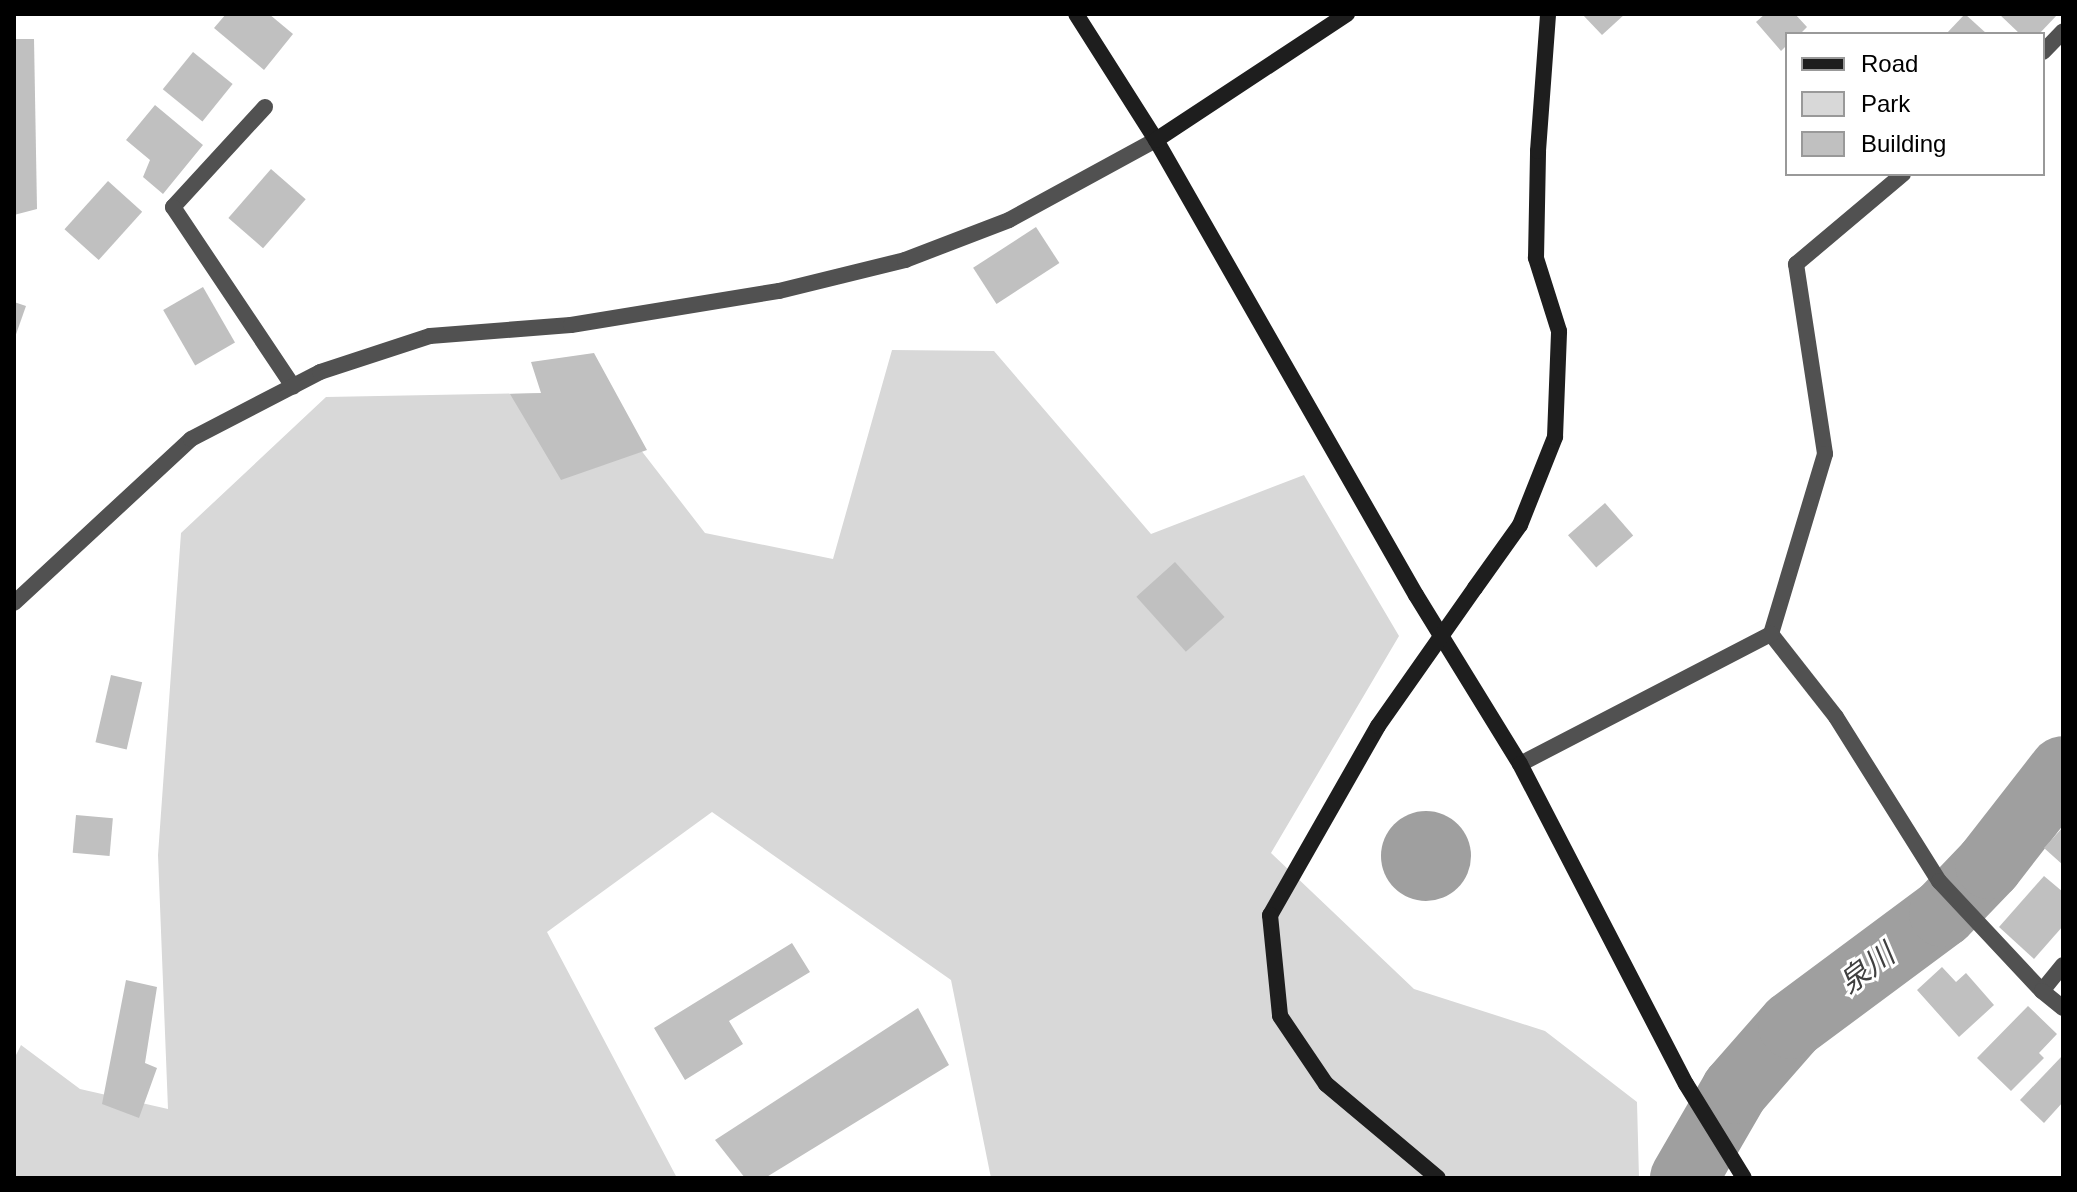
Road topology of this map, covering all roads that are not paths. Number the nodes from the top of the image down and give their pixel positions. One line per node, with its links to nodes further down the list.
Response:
1 (1076, 14): 7 (street)
2 (1347, 14): 7 (street)
3 (1548, 14): 17 (street, bridge)
4 (2063, 31): 5 (street)
5 (2045, 50)
6 (265, 107): 9 (street)
7 (1156, 140): 9 (street); 12 (street)
8 (1901, 176): 11 (street)
9 (293, 386): 10 (street)
10 (14, 603)
11 (1771, 634): 12 (street); 14 (street)
12 (1520, 764): 16 (street)
13 (2063, 965): 14 (street)
14 (2042, 991): 15 (street)
15 (2063, 1008)
16 (1740, 1174)
17 (1438, 1178)

